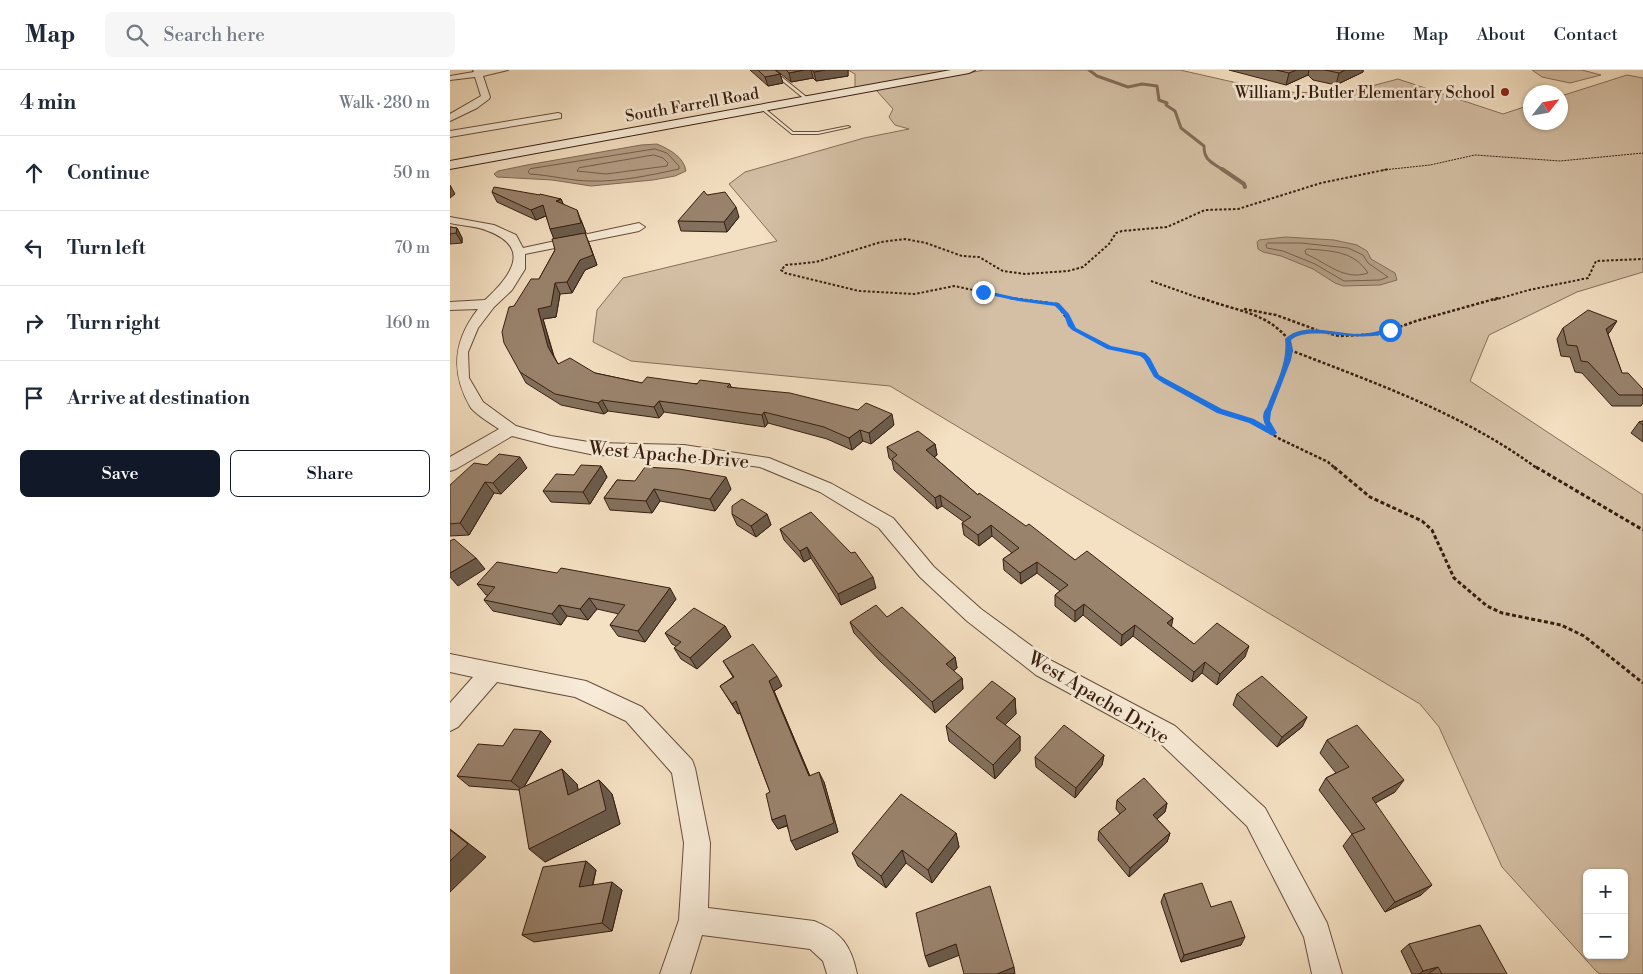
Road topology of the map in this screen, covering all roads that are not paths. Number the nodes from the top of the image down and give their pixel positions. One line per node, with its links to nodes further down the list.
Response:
1 (504, 70): 4 (street)
2 (771, 70): 6 (lane)
3 (969, 70): 6 (street, South Farrell Road)
4 (477, 72): 5 (street); 9 (street)
5 (450, 78)
6 (808, 100): 7 (street, South Farrell Road)
7 (762, 108): 10 (lane); 12 (street, South Farrell Road)
8 (558, 116): 11 (street)
9 (450, 118)
10 (848, 127)
11 (450, 134)
12 (450, 165)
13 (450, 220): 15 (street)
14 (639, 227): 15 (street)
15 (519, 252): 16 (street, West Apache Drive)
16 (488, 304): 17 (street); 18 (street, West Apache Drive)
17 (450, 306)
18 (510, 430): 19 (street); 26 (street, West Apache Drive)
19 (450, 465)
20 (450, 663): 21 (street)
21 (492, 672): 22 (street); 23 (street)
22 (450, 720)
23 (693, 920): 24 (street); 25 (street)
24 (675, 974)
25 (842, 974)
26 (1327, 974)

